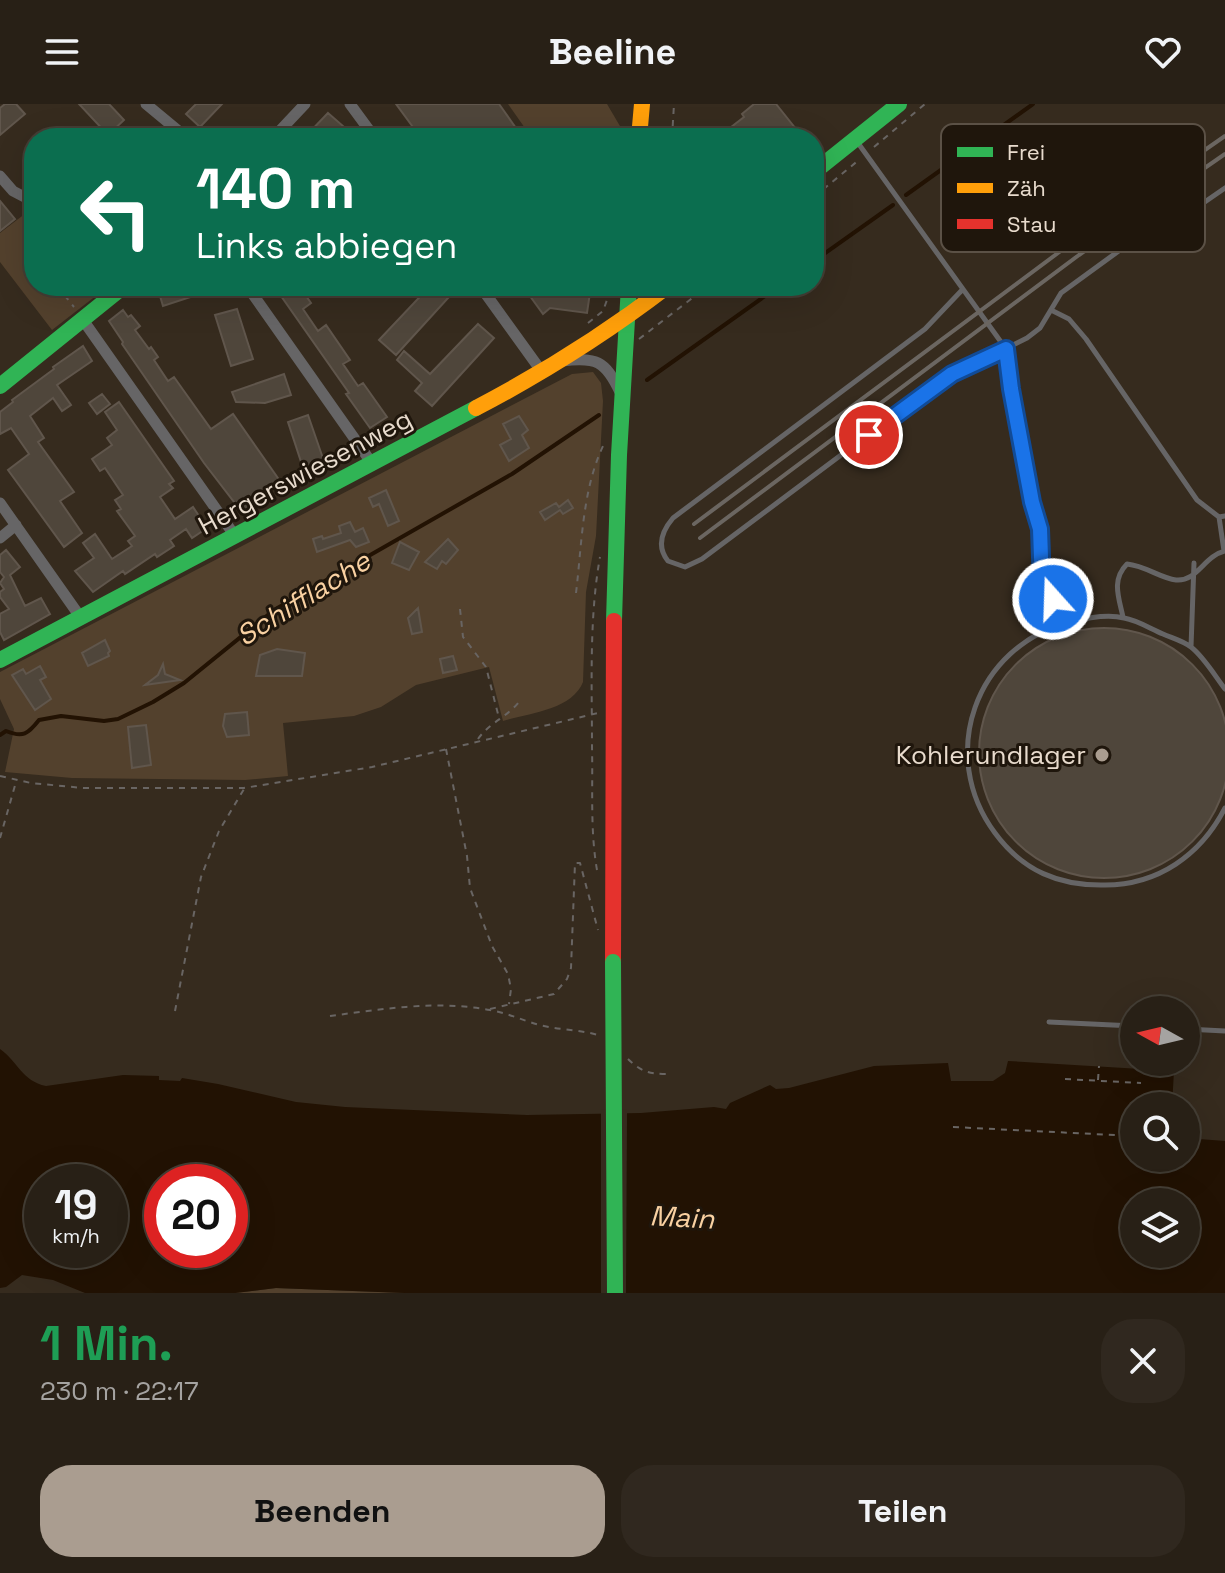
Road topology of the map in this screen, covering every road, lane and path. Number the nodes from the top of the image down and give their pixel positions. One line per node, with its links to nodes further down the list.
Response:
1 (146, 104): 7 (street)
2 (305, 104): 8 (street)
3 (350, 104): 9 (street)
4 (642, 104): 10 (main road)
5 (674, 104): 11 (path)
6 (899, 104): 12 (main road)
7 (175, 128)
8 (282, 128)
9 (368, 128)
10 (640, 128)
11 (673, 128)
12 (855, 139): 13 (main road); 19 (lane)
13 (824, 164)
14 (0, 176): 16 (street)
15 (1225, 188): 17 (lane)
16 (24, 198)
17 (1205, 202)
18 (1117, 252): 28 (lane)
19 (963, 289): 33 (lane); 33 (lane)
20 (65, 296): 29 (path)
21 (106, 296): 29 (main road)
22 (254, 296): 39 (street)
23 (487, 296): 35 (street)
24 (609, 296): 31 (path)
25 (628, 296): 30 (main road)
26 (655, 296): 30 (main road, Hergerswiesenweg)
27 (696, 296): 32 (path)
28 (1051, 310): 33 (lane); 41 (lane)
29 (79, 314): 36 (main road); 43 (street)
30 (627, 317): 32 (main road); 34 (main road, Hergerswiesenweg)
31 (587, 324)
32 (625, 348): 37 (main road)
33 (1006, 349): 53 (lane)
34 (557, 362): 35 (main road, Hergerswiesenweg); 37 (street)
35 (542, 372): 39 (main road, Hergerswiesenweg)
36 (0, 386)
37 (622, 397): 86 (main road, bridge)
38 (608, 451): 49 (path)
39 (371, 462): 43 (main road, Hergerswiesenweg)
40 (0, 503): 42 (street)
41 (1222, 516): 45 (lane)
42 (16, 525): 44 (street); 52 (street)
43 (235, 536): 52 (main road, Hergerswiesenweg)
44 (0, 538)
45 (1224, 551): 48 (lane)
46 (600, 557): 58 (path)
47 (1194, 563): 48 (lane)
48 (1194, 575): 51 (lane); 54 (lane)
49 (576, 593)
50 (460, 609): 59 (path)
51 (1123, 617): 53 (lane); 54 (lane)
52 (81, 618): 55 (main road, Hergerswiesenweg)
53 (1086, 619): 65 (lane)
54 (1191, 647): 56 (lane)
55 (0, 660)
56 (1225, 689)
57 (519, 702): 59 (path)
58 (592, 714): 60 (path); 67 (path)
59 (499, 718): 60 (path)
60 (477, 740): 61 (path)
61 (445, 748): 64 (path); 69 (path)
62 (0, 776): 63 (path)
63 (16, 780): 64 (path); 66 (path)
64 (244, 788): 71 (path)
65 (1225, 808)
66 (0, 838)
67 (597, 870)
68 (601, 923): 69 (path)
69 (509, 1004): 70 (path)
70 (489, 1009): 72 (path); 77 (path)
71 (175, 1011)
72 (330, 1016)
73 (1049, 1022): 74 (lane)
74 (1120, 1025)
75 (1200, 1030): 76 (lane)
76 (1225, 1031)
77 (597, 1034)
78 (621, 1052): 80 (path)
79 (1099, 1066): 82 (path)
80 (666, 1074)
81 (1065, 1079): 82 (path)
82 (1098, 1081): 83 (path)
83 (1141, 1083)
84 (953, 1127): 85 (path)
85 (1120, 1135)
86 (615, 1293)

